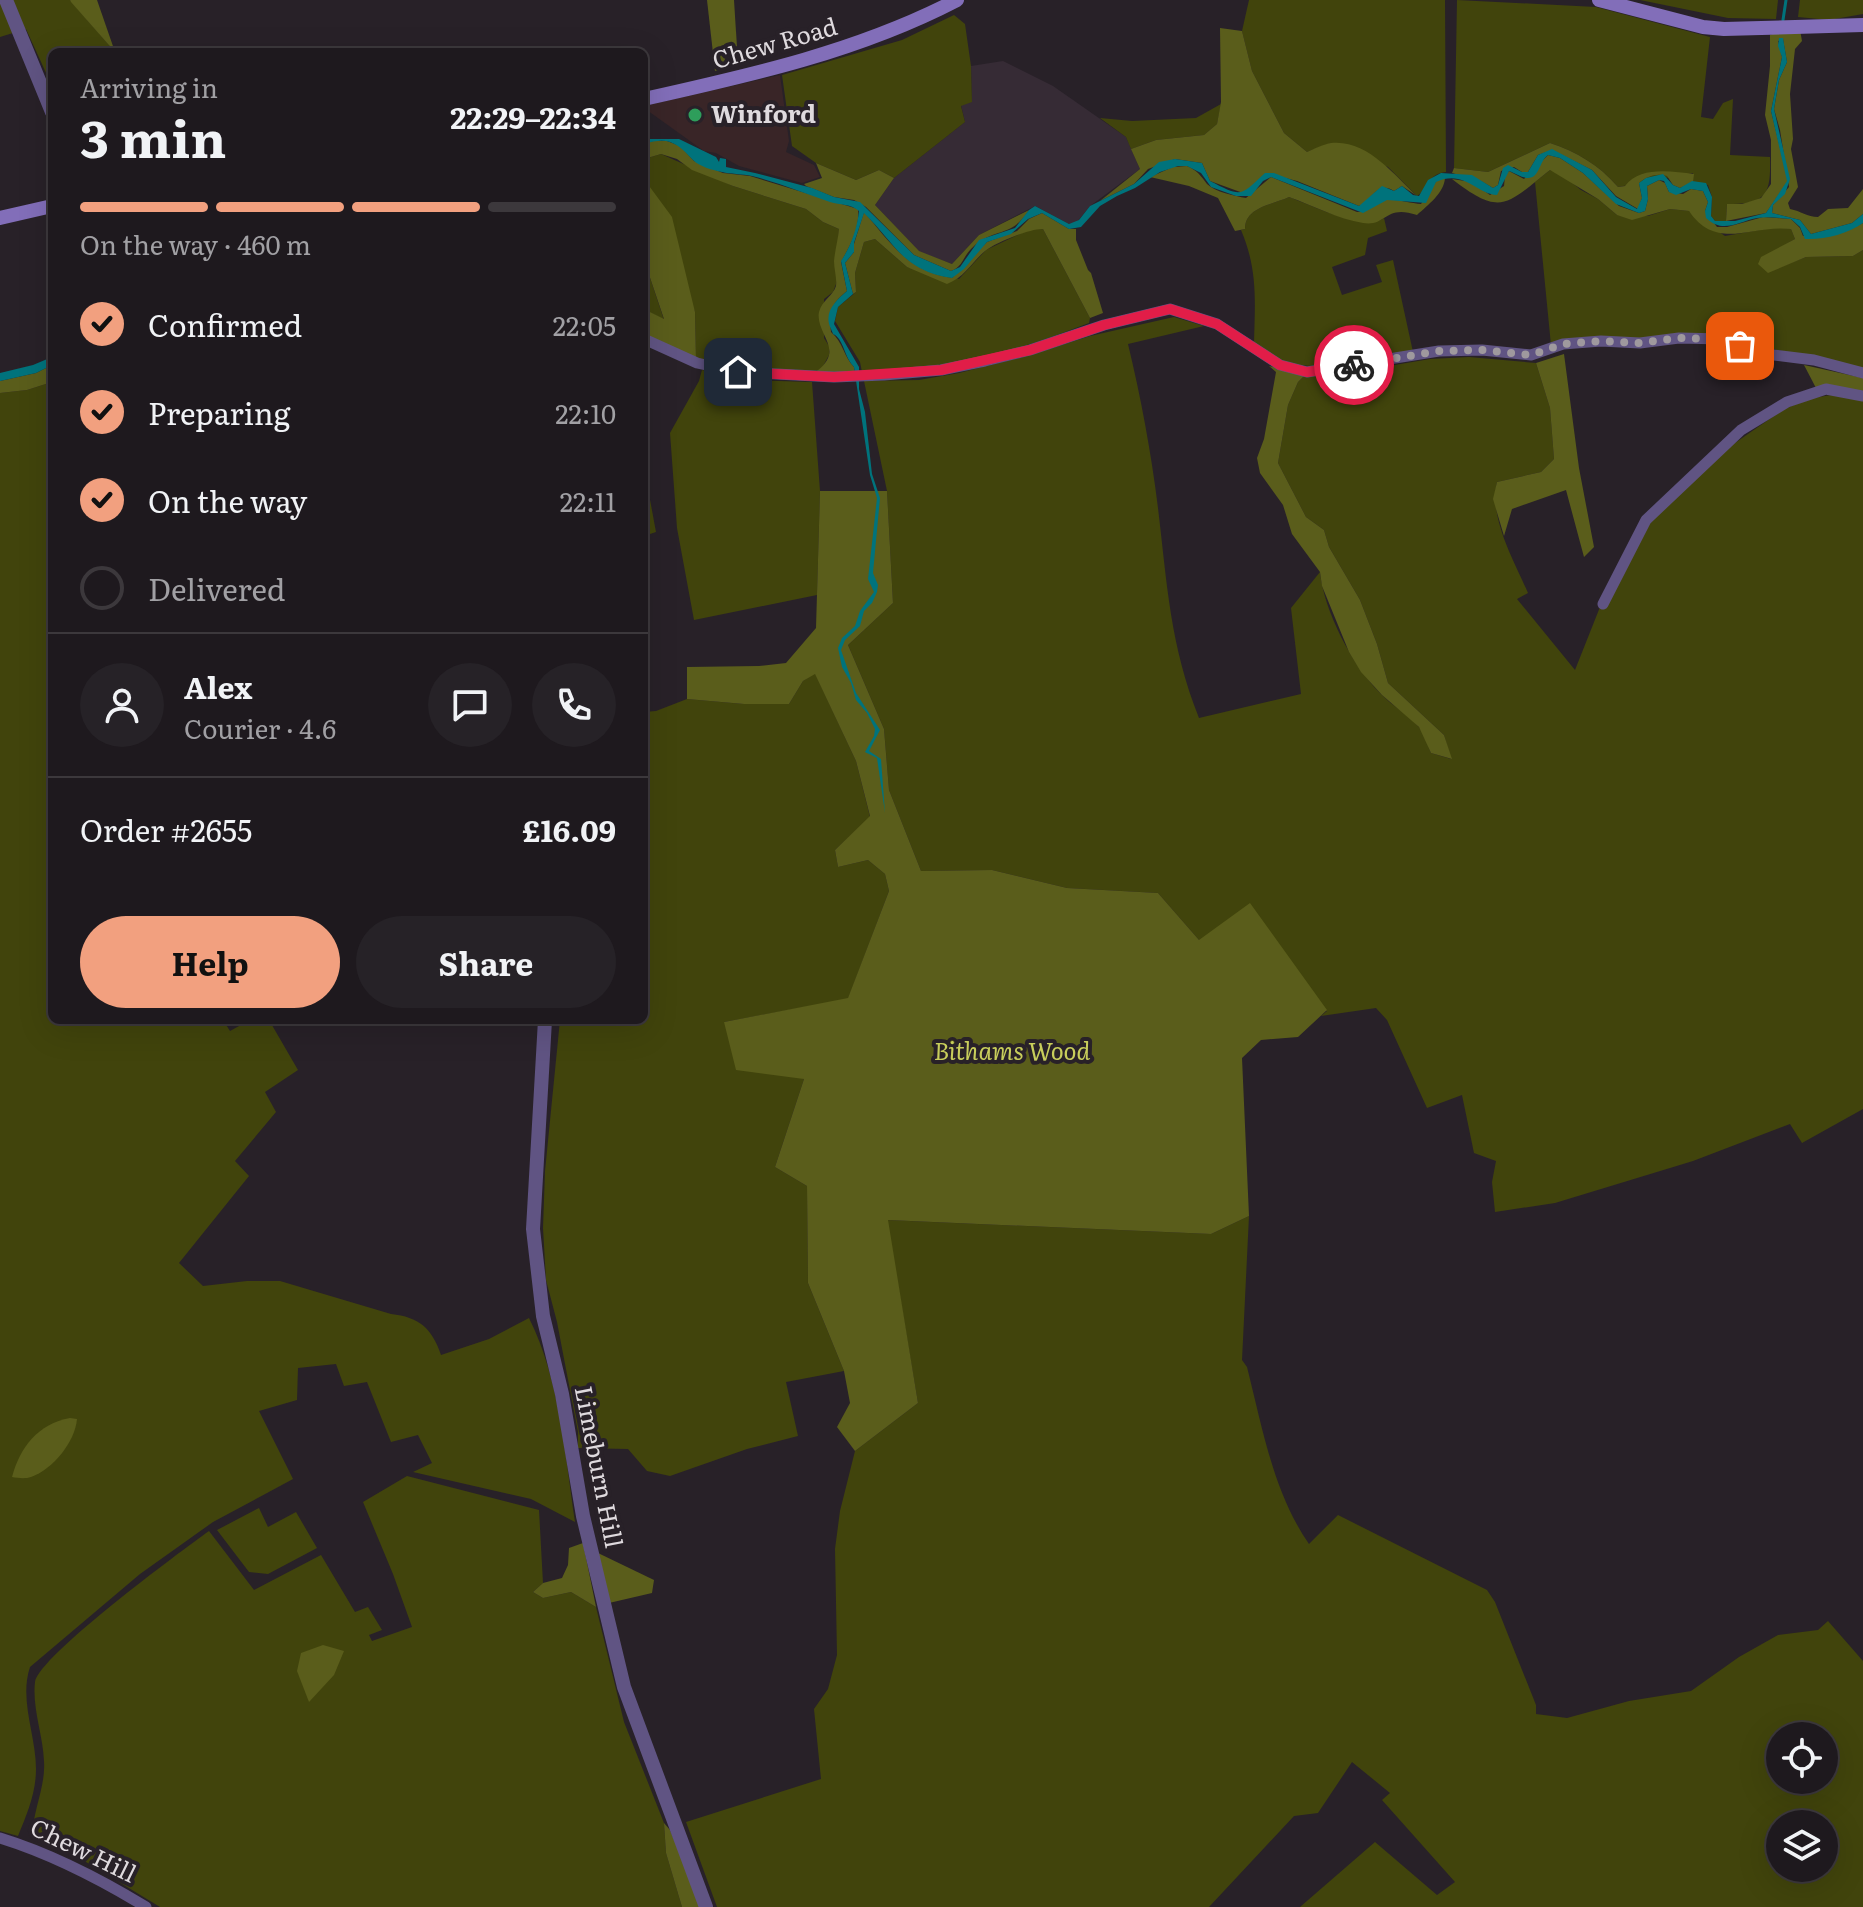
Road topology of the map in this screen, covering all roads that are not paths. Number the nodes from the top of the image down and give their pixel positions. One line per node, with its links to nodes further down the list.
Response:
1 (6, 0): 6 (street)
2 (957, 0): 5 (main road, Chew Road)
3 (1599, 0): 4 (main road)
4 (1863, 25)
5 (648, 98)
6 (48, 102)
7 (48, 207): 8 (main road)
8 (0, 218)
9 (648, 341): 10 (street)
10 (1863, 373)
11 (1863, 396): 12 (street)
12 (1603, 604)
13 (545, 1024): 16 (street, Limeburn Hill)
14 (0, 1838): 15 (street, Chew Hill)
15 (146, 1907)
16 (706, 1907)

